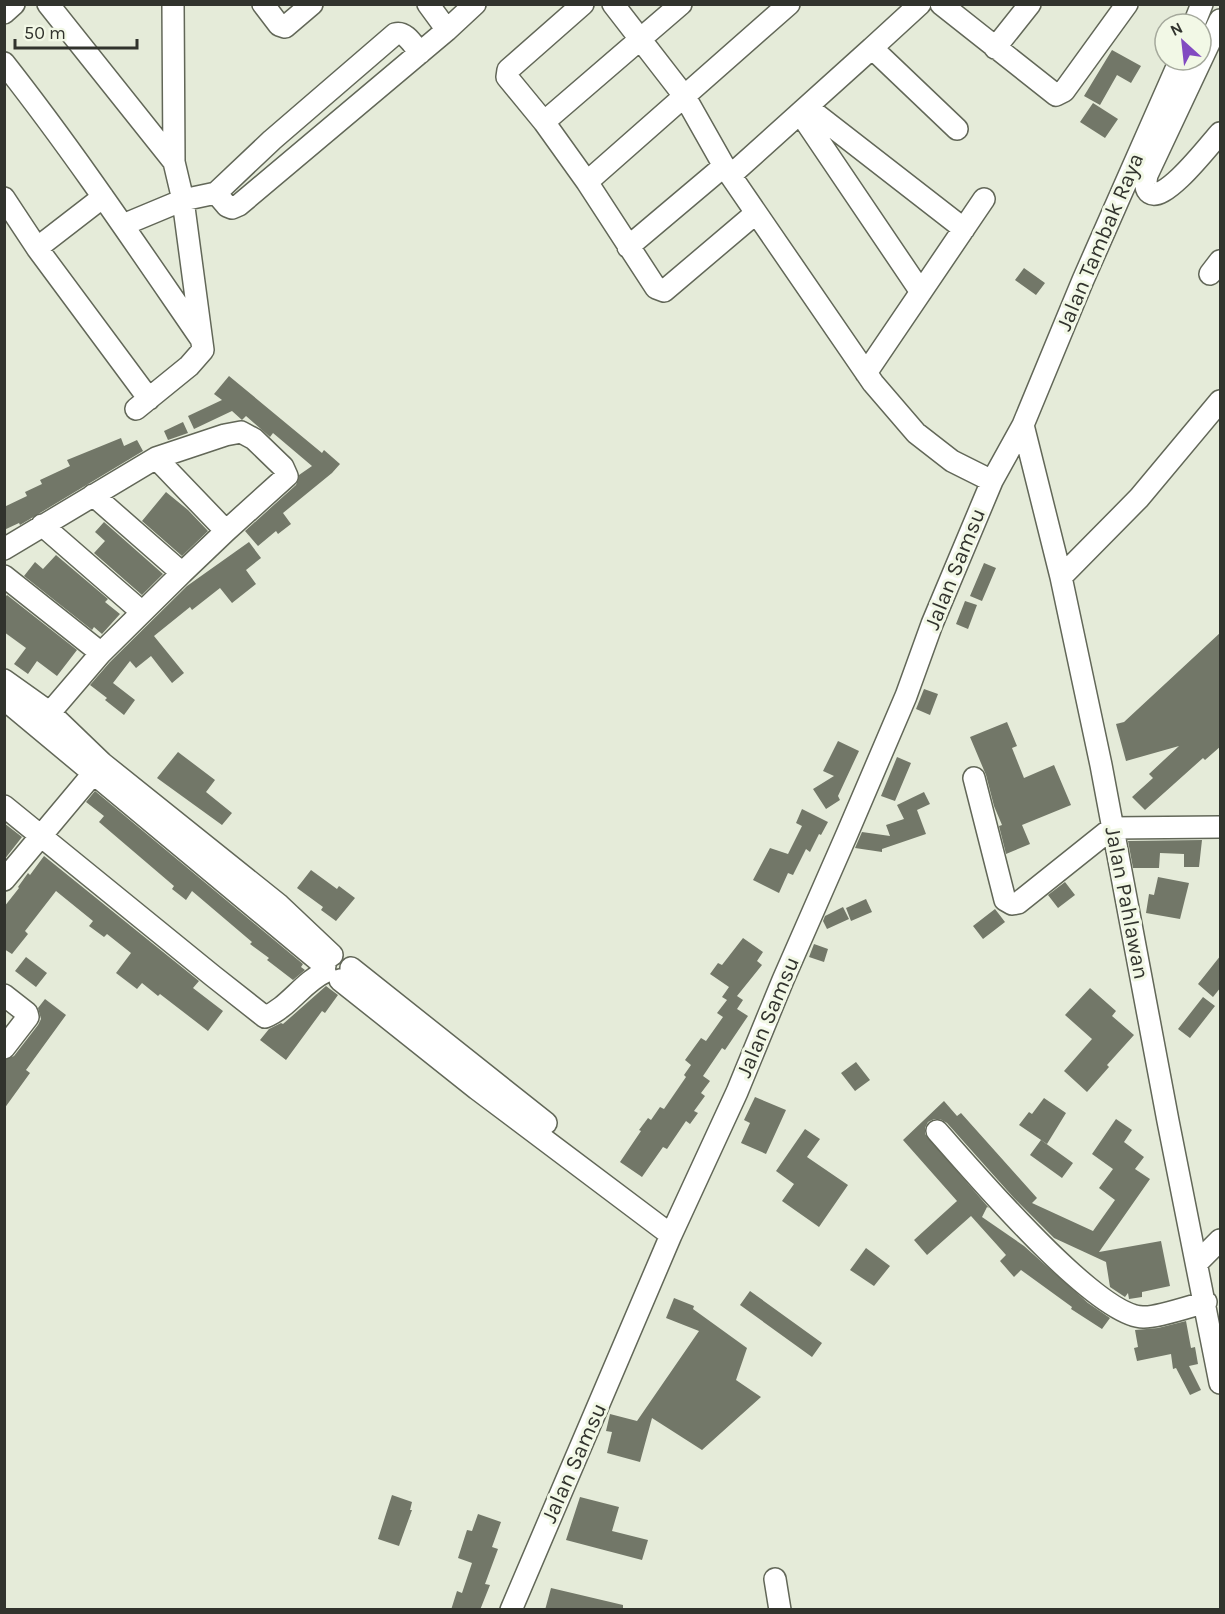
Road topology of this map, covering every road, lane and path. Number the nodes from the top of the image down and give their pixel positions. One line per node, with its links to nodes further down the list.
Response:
1 (14, 4): 16 (street)
2 (48, 4): 31 (street)
3 (173, 4): 31 (street)
4 (263, 4): 15 (street)
5 (428, 4): 18 (street)
6 (475, 4): 18 (street)
7 (583, 4): 27 (street)
8 (613, 4): 19 (street)
9 (681, 4): 19 (street)
10 (789, 4): 25 (street)
11 (920, 4): 20 (street)
12 (941, 4): 21 (street)
13 (1030, 4): 21 (street)
14 (1127, 4): 21 (street)
15 (306, 6)
16 (4, 13)
17 (1221, 20): 29 (street)
18 (447, 30): 22 (street)
19 (641, 39): 25 (street); 27 (street)
20 (872, 48): 26 (street); 28 (street)
21 (995, 48)
22 (420, 53): 30 (street); 32 (street)
23 (4, 63): 36 (street)
24 (1175, 72): 49 (street, Jalan Tambak Raya)
25 (684, 97): 33 (street); 34 (street)
26 (803, 110): 33 (street); 42 (street); 45 (street)
27 (544, 122): 34 (street)
28 (957, 129)
29 (1221, 133)
30 (272, 140): 32 (street); 35 (street)
31 (174, 162): 39 (street)
32 (291, 163): 35 (street)
33 (727, 171): 40 (street); 43 (street)
34 (587, 182): 43 (street)
35 (216, 193): 39 (street)
36 (103, 197): 41 (street); 44 (street)
37 (4, 198): 44 (street)
38 (984, 199): 42 (street)
39 (183, 201): 41 (street); 46 (street)
40 (756, 213): 43 (street); 47 (street)
41 (123, 225): 46 (street)
42 (964, 229): 45 (street)
43 (628, 247)
44 (38, 248): 46 (street)
45 (921, 292): 47 (street)
46 (203, 343)
47 (866, 373): 51 (street)
48 (1221, 400): 58 (street)
49 (1023, 425): 51 (street, Jalan Samsu); 58 (street, Jalan Pahlawan)
50 (156, 459): 52 (street); 54 (street); 54 (street)
51 (992, 481): 75 (street, Jalan Samsu)
52 (93, 495): 53 (street); 56 (street)
53 (42, 525): 55 (street); 59 (street)
54 (226, 531): 56 (street)
55 (4, 549)
56 (182, 573): 59 (street)
57 (4, 576): 60 (street)
58 (1061, 577): 68 (street, Jalan Pahlawan)
59 (142, 612): 60 (street)
60 (101, 653): 63 (street)
61 (4, 680): 63 (street)
62 (4, 699): 63 (street)
63 (44, 719): 64 (street)
64 (98, 769): 69 (street); 71 (street)
65 (974, 778): 68 (street)
66 (4, 806): 69 (street)
67 (1221, 827): 68 (street)
68 (1112, 828): 77 (street, Jalan Pahlawan)
69 (43, 836): 70 (street); 71 (street)
70 (4, 880)
71 (335, 968): 75 (street)
72 (4, 995): 73 (street)
73 (4, 1048)
74 (937, 1131): 78 (street)
75 (673, 1230): 81 (street, Jalan Samsu)
76 (1221, 1240): 77 (street)
77 (1197, 1263): 78 (street, Jalan Pahlawan)
78 (1206, 1302): 79 (street, Jalan Pahlawan)
79 (1221, 1383)
80 (775, 1579): 82 (street)
81 (511, 1610)
82 (780, 1610)

